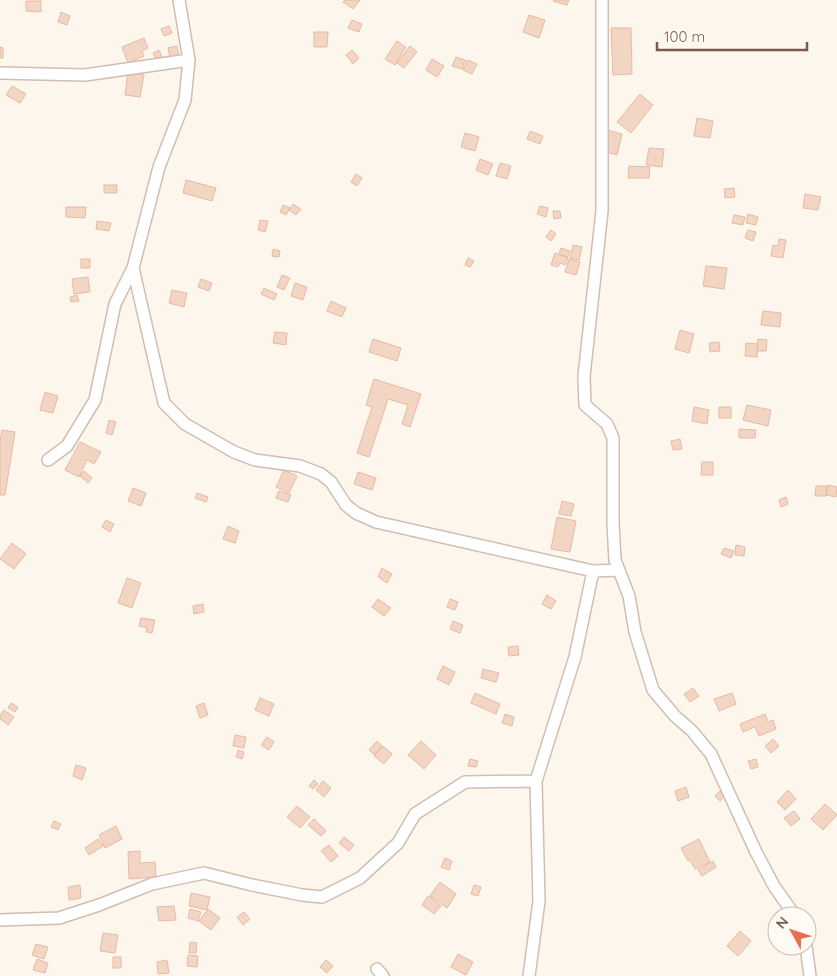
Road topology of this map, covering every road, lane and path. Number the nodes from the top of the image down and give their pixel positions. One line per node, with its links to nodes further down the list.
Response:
1 (179, 0): 3 (street)
2 (602, 0): 7 (street)
3 (189, 60): 4 (street); 5 (street)
4 (0, 73)
5 (133, 268): 6 (street); 8 (street)
6 (48, 460)
7 (619, 570): 8 (street); 10 (street)
8 (593, 571): 9 (street)
9 (536, 781): 11 (street); 13 (street)
10 (788, 906)
11 (0, 920)
12 (807, 956): 14 (street)
13 (529, 976)
14 (810, 976)

